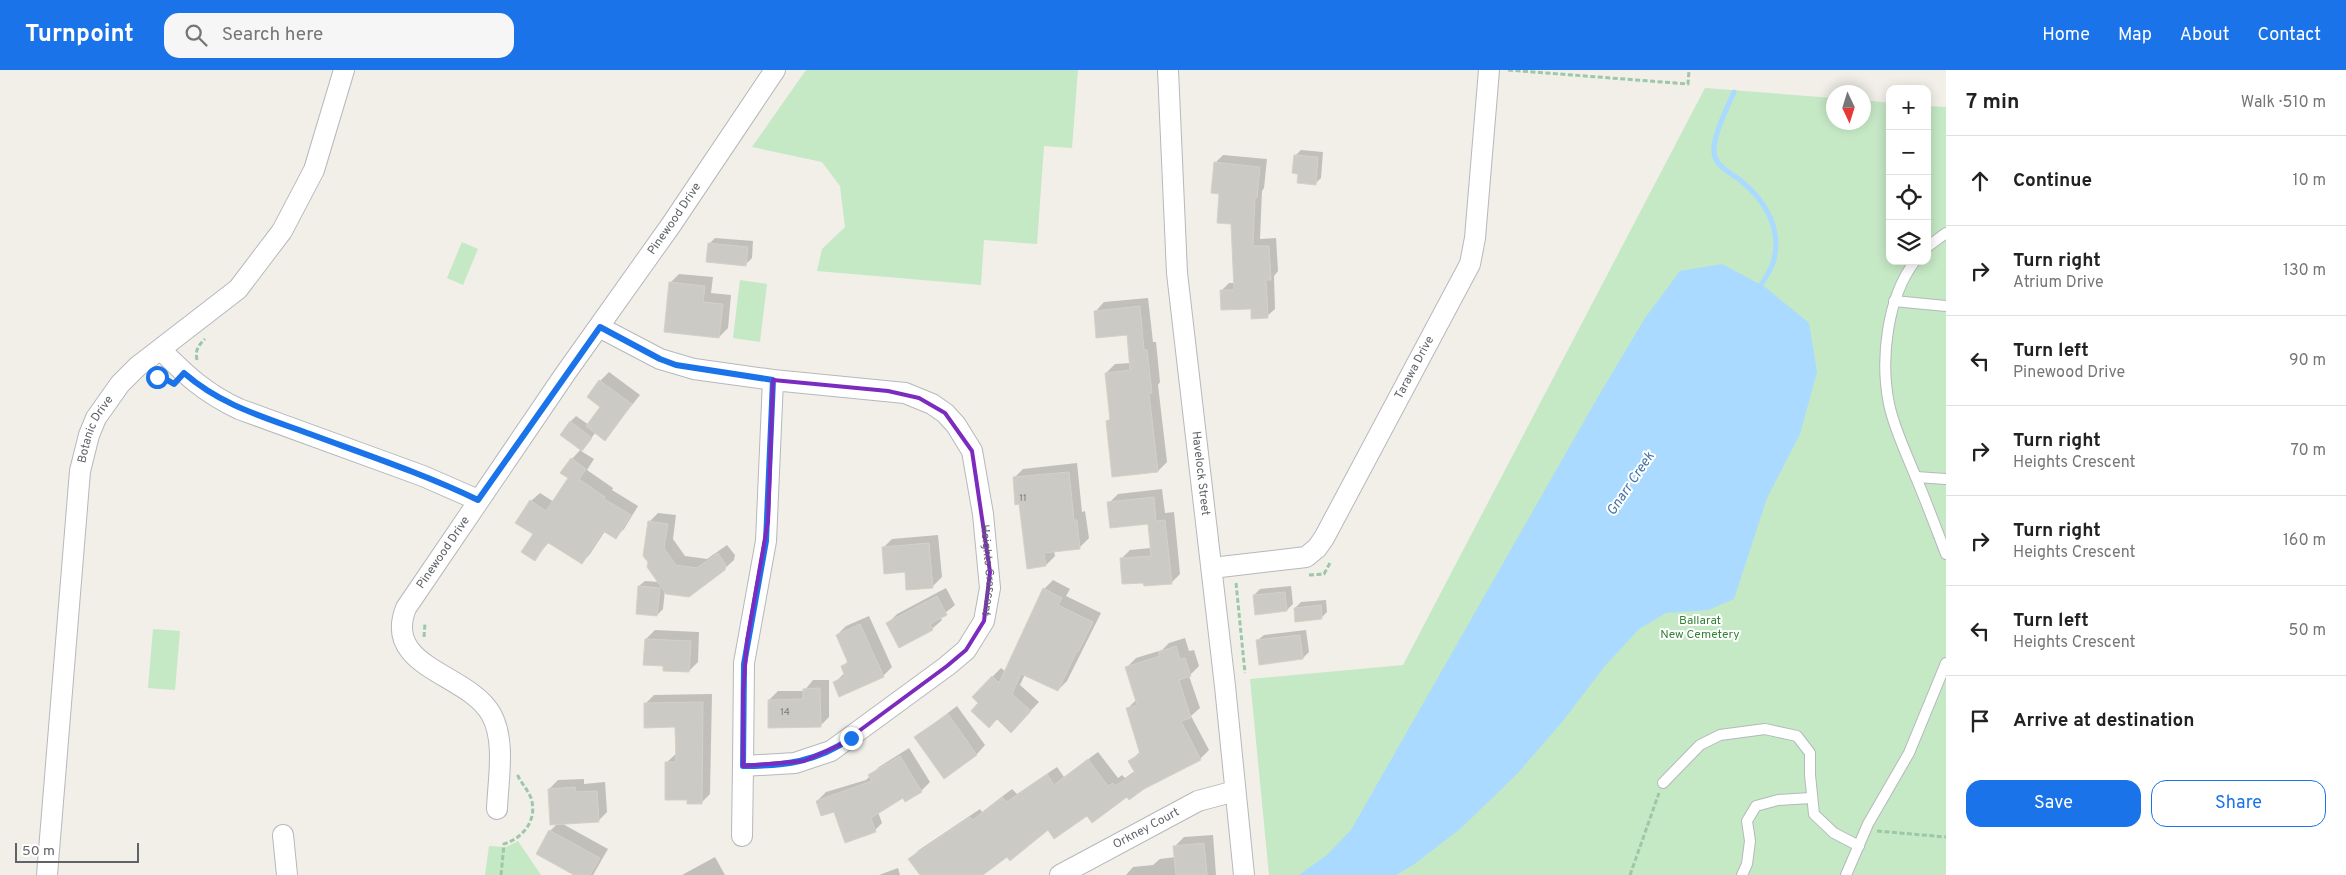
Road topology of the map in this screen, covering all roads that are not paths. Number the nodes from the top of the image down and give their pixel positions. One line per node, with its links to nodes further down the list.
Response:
1 (344, 70): 11 (street, Botanic Drive)
2 (775, 70): 10 (street, Pinewood Drive)
3 (1168, 70): 17 (street, Havelock Street)
4 (1489, 70): 17 (street, Tarawa Drive)
5 (1946, 233): 6 (lane)
6 (1931, 244)
7 (1913, 265): 8 (lane)
8 (1894, 302): 9 (lane); 13 (lane)
9 (1946, 306)
10 (600, 327): 12 (street, Heights Crescent); 15 (street, Pinewood Drive)
11 (161, 350): 15 (street); 27 (street, Botanic Drive)
12 (773, 380): 19 (street); 19 (street, Heights Crescent)
13 (1916, 477): 14 (lane); 16 (lane)
14 (1946, 479)
15 (478, 500): 23 (street, Pinewood Drive)
16 (1946, 554)
17 (1212, 568): 21 (street, Havelock Street)
18 (1946, 663): 26 (lane)
19 (743, 766): 25 (street)
20 (1663, 783): 22 (lane)
21 (1235, 791): 29 (street, Orkney Court); 30 (street, Havelock Street)
22 (1811, 798): 26 (lane); 31 (lane)
23 (497, 809)
24 (283, 835): 28 (street)
25 (742, 836)
26 (1859, 846): 32 (lane)
27 (46, 875)
28 (286, 875)
29 (1060, 875)
30 (1244, 875)
31 (1742, 875)
32 (1846, 875)

